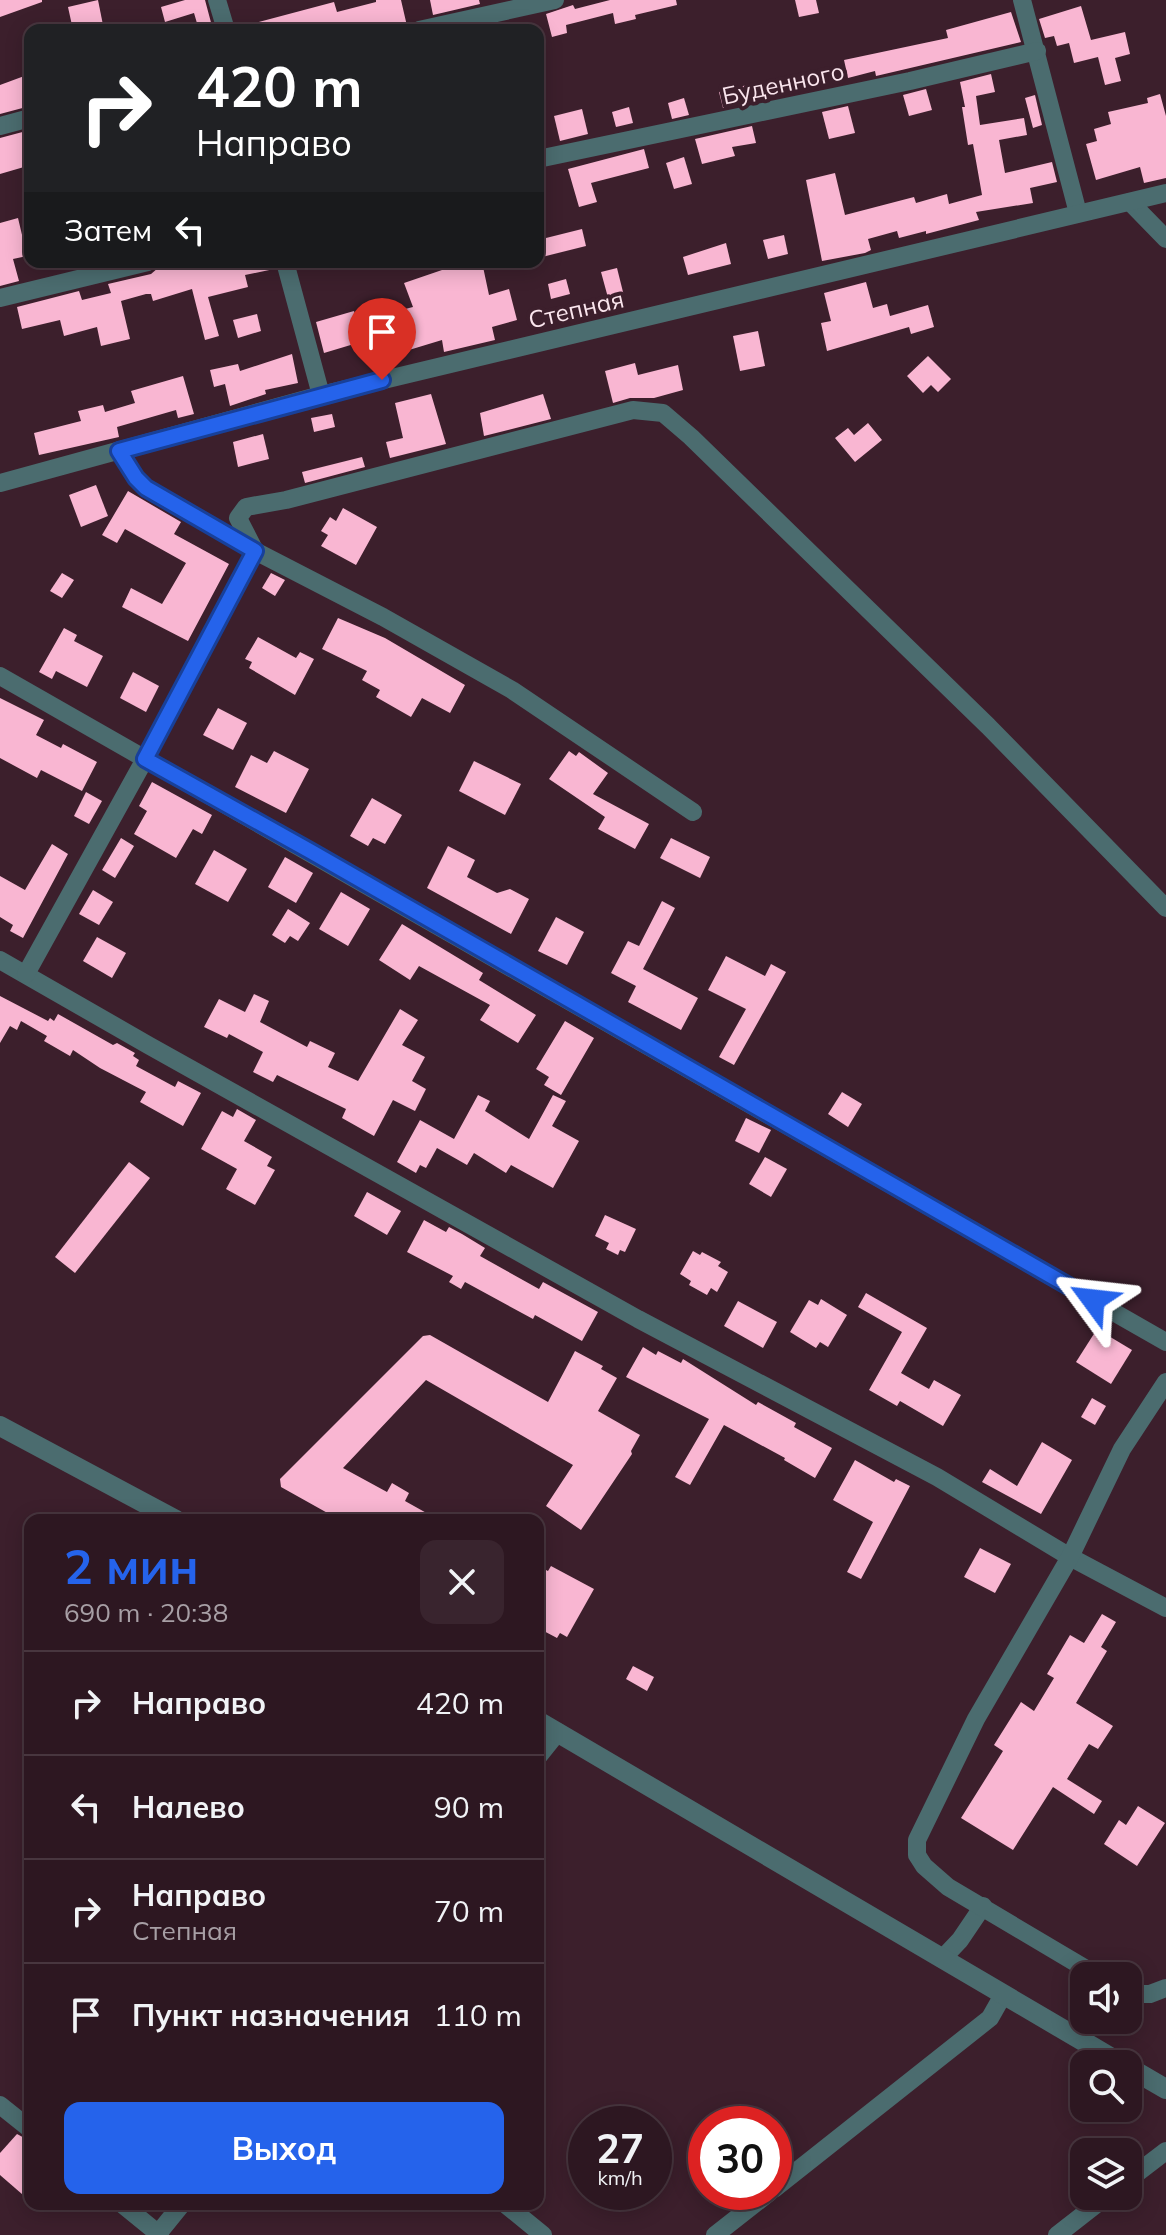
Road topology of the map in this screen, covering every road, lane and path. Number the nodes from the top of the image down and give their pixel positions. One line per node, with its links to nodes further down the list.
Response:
1 (217, 0): 4 (street)
2 (555, 0): 5 (street)
3 (1022, 0): 6 (street)
4 (224, 24)
5 (446, 24)
6 (1037, 51): 9 (street, Буденного); 12 (street)
7 (24, 120): 8 (street)
8 (0, 126)
9 (544, 158)
10 (1166, 193): 11 (street, Степная)
11 (1130, 202): 12 (street, Степная); 13 (street)
12 (1078, 213): 17 (street, Степная)
13 (1166, 239)
14 (123, 268): 16 (street)
15 (287, 268): 17 (street)
16 (0, 298)
17 (321, 395): 18 (street, Степная)
18 (119, 451): 19 (street, Степная); 20 (street)
19 (0, 483)
20 (255, 551): 22 (street); 23 (street); 24 (street)
21 (0, 676): 22 (street)
22 (145, 759): 26 (street); 27 (street)
23 (693, 812)
24 (1166, 908)
25 (0, 960): 26 (street)
26 (26, 974): 31 (street)
27 (1166, 1342)
28 (1166, 1382): 31 (street)
29 (0, 1426): 30 (street)
30 (165, 1514)
31 (1070, 1557): 32 (street); 36 (street)
32 (1166, 1608)
33 (544, 1724): 34 (street)
34 (558, 1732): 35 (street); 37 (street)
35 (544, 1750)
36 (983, 1906): 37 (street); 38 (street)
37 (942, 1959): 41 (street)
38 (1075, 1962)
39 (1166, 1988): 40 (street)
40 (1142, 1994)
41 (1003, 1995): 42 (street); 49 (street)
42 (1098, 2050)
43 (1142, 2074): 44 (street)
44 (1165, 2086)
45 (0, 2105): 46 (street)
46 (24, 2124)
47 (1166, 2151): 48 (street)
48 (1142, 2169)
49 (792, 2174)
50 (129, 2210): 55 (street)
51 (177, 2210): 55 (street)
52 (512, 2210): 56 (street)
53 (747, 2210): 57 (street)
54 (1089, 2210): 58 (street)
55 (158, 2235)
56 (543, 2235)
57 (715, 2235)
58 (1057, 2235)

